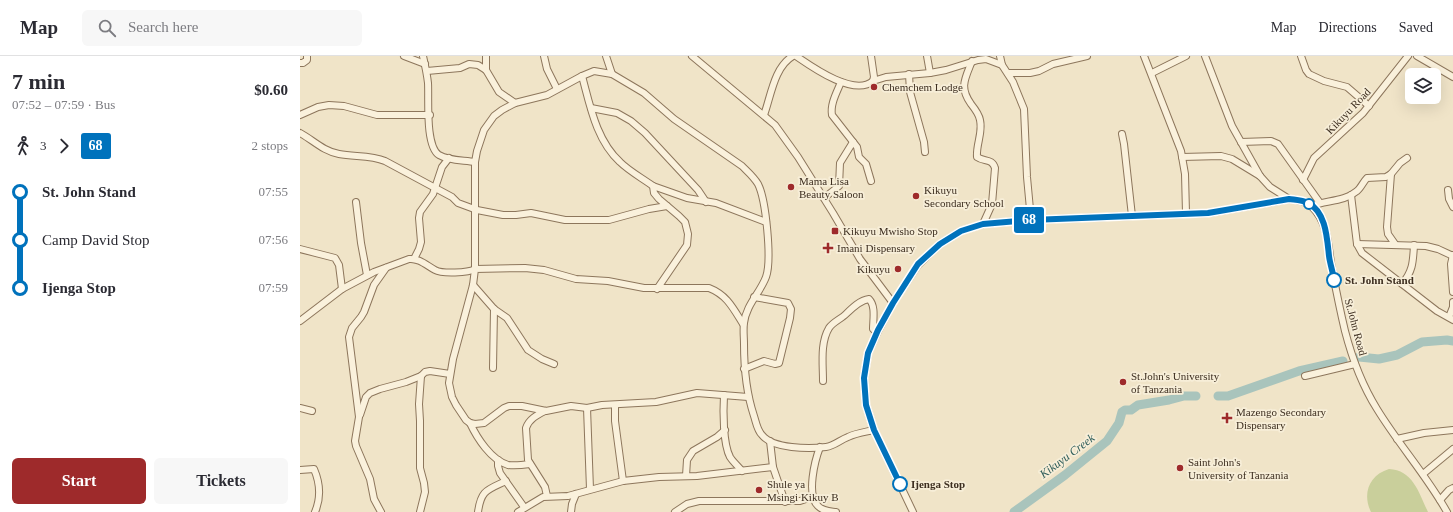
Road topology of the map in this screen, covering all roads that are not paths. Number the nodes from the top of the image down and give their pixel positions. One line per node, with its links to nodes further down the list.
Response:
1 (307, 56): 21 (street)
2 (404, 56): 22 (street)
3 (423, 56): 22 (street)
4 (486, 56): 24 (street)
5 (544, 56): 35 (street)
6 (606, 56): 29 (street)
7 (692, 56): 41 (street)
8 (794, 56): 33 (street); 41 (street)
9 (871, 56): 34 (street)
10 (927, 56): 26 (street)
11 (1000, 56): 23 (street)
12 (1087, 56): 27 (street)
13 (1144, 56): 28 (street)
14 (1186, 56): 28 (street)
15 (1206, 56): 45 (street)
16 (1301, 56): 37 (street)
17 (1408, 56): 37 (street, Kikuyu Road)
18 (1416, 56): 32 (street)
19 (987, 58): 20 (street); 23 (street)
20 (972, 62): 26 (street); 72 (street)
21 (300, 63)
22 (425, 64): 25 (street)
23 (1002, 65): 27 (street)
24 (486, 70): 25 (street); 36 (street)
25 (427, 71): 40 (street)
26 (930, 73): 30 (street)
27 (1008, 73): 70 (street)
28 (1152, 73): 47 (street)
29 (612, 74): 31 (street); 71 (street)
30 (909, 74): 34 (street); 46 (street)
31 (582, 76): 35 (street); 38 (street)
32 (1453, 77)
33 (841, 82): 34 (street); 44 (street)
34 (873, 82)
35 (557, 90): 36 (street)
36 (515, 103): 50 (street)
37 (1369, 106): 53 (street, Kikuyu Road)
38 (592, 108): 55 (street); 62 (street)
39 (300, 115): 40 (street)
40 (430, 115): 48 (street)
41 (764, 115): 59 (street)
42 (300, 132): 56 (street)
43 (1122, 134): 69 (street)
44 (853, 142): 54 (street); 59 (street)
45 (1241, 142): 52 (street); 53 (street)
46 (925, 152)
47 (1182, 157): 52 (street); 68 (street)
48 (449, 158): 50 (street); 56 (street)
49 (1407, 158): 51 (street)
50 (475, 162): 67 (street)
51 (1391, 174): 58 (street); 74 (street)
52 (1260, 176): 60 (street)
53 (1303, 180): 63 (street)
54 (871, 181)
55 (653, 186): 62 (street); 64 (street)
56 (435, 188): 67 (street); 78 (street)
57 (1448, 190): 66 (street)
58 (1351, 196): 63 (street); 73 (street)
59 (824, 198): 89 (street)
60 (1289, 199): 65 (street); 68 (street)
61 (356, 202): 81 (street)
62 (706, 202): 71 (street)
63 (1320, 203): 65 (street)
64 (667, 206): 67 (street); 85 (street)
65 (1312, 206): 97 (street, St.John Road)
66 (1453, 207)
67 (474, 208): 80 (street)
68 (1186, 213): 69 (street)
69 (1132, 216): 70 (street)
70 (1031, 220): 72 (street)
71 (766, 222): 87 (street)
72 (983, 224): 89 (street)
73 (1357, 244): 74 (street); 82 (street)
74 (1395, 244): 75 (street)
75 (1414, 245): 77 (street); 82 (street)
76 (300, 249): 84 (street)
77 (1453, 256): 86 (street)
78 (414, 259): 79 (street); 80 (street)
79 (386, 268): 81 (street); 107 (street)
80 (475, 269): 83 (street); 85 (street)
81 (368, 275): 84 (street)
82 (1402, 284): 92 (street)
83 (473, 285): 91 (street); 100 (street)
84 (342, 289): 93 (street)
85 (657, 289): 94 (street)
86 (1453, 292)
87 (754, 297): 94 (street); 99 (street)
88 (1453, 302): 90 (street)
89 (893, 303): 95 (street)
90 (1453, 307): 92 (street)
91 (494, 309): 96 (street); 98 (street)
92 (1451, 318)
93 (300, 320)
94 (743, 324): 99 (street)
95 (877, 333): 103 (street); 116 (street)
96 (554, 364)
97 (1355, 364): 102 (street); 118 (street, St.John Road)
98 (493, 368)
99 (744, 369): 106 (street)
100 (450, 374): 101 (street); 114 (street)
101 (421, 376): 105 (street); 141 (street)
102 (1305, 376)
103 (823, 381)
104 (724, 395): 106 (street); 108 (street); 115 (street)
105 (366, 397): 107 (street); 113 (street)
106 (748, 397): 119 (street)
107 (356, 399): 113 (street)
108 (615, 405): 110 (street); 130 (street)
109 (300, 408): 111 (street)
110 (587, 408): 112 (street); 132 (street)
111 (312, 411)
112 (546, 411): 114 (street); 123 (street)
113 (359, 417): 140 (street)
114 (470, 423): 122 (street)
115 (725, 430): 126 (street); 128 (street)
116 (874, 430): 120 (street); 147 (street)
117 (1453, 430): 118 (street)
118 (1398, 439): 127 (street, St.John Road)
119 (770, 441): 120 (street); 124 (street)
120 (820, 447): 135 (street)
121 (1453, 449): 127 (street)
122 (498, 460): 123 (street); 129 (street)
123 (530, 464): 134 (street)
124 (773, 467): 126 (street); 137 (street)
125 (300, 470): 139 (street)
126 (742, 471): 128 (street)
127 (1423, 474): 136 (street, St.John Road)
128 (686, 476): 130 (street)
129 (506, 481): 138 (street); 142 (street)
130 (623, 481): 132 (street)
131 (1453, 488): 136 (street)
132 (590, 489): 133 (street)
133 (576, 494): 134 (street); 144 (street)
134 (547, 496): 138 (street)
135 (812, 496): 137 (street); 146 (street)
136 (1440, 500): 148 (street, St.John Road)
137 (785, 502): 145 (street)
138 (524, 507): 143 (street)
139 (315, 512)
140 (381, 512)
141 (420, 512)
142 (478, 512)
143 (518, 512)
144 (571, 512)
145 (675, 512)
146 (836, 512)
147 (913, 512)
148 (1447, 512)

